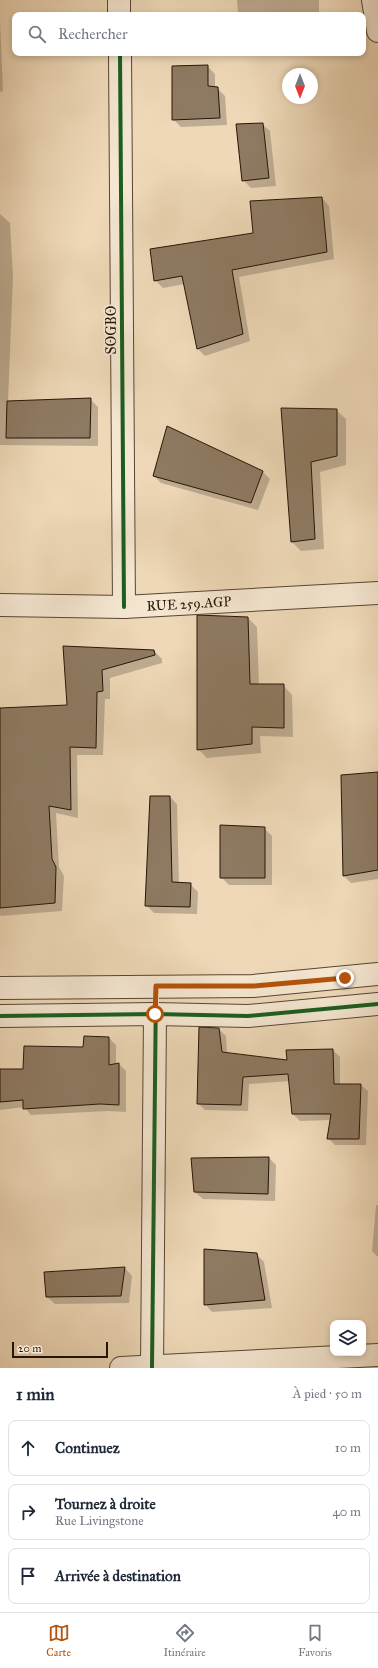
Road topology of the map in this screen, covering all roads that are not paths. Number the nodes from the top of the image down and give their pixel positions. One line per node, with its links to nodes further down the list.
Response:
1 (119, 0): 3 (street)
2 (373, 0): 4 (street)
3 (119, 12)
4 (378, 31)
5 (120, 56): 8 (street, SOGBO)
6 (378, 593): 8 (street, RUE 259.AGP)
7 (0, 605): 8 (street, RUE 259.AGP)
8 (124, 607)
9 (378, 974): 10 (street)
10 (156, 986): 11 (street); 13 (street)
11 (0, 988)
12 (378, 1004): 13 (street)
13 (155, 1014): 14 (street); 16 (street)
14 (0, 1016)
15 (378, 1355): 16 (street)
16 (152, 1367): 17 (street)
17 (121, 1368)

